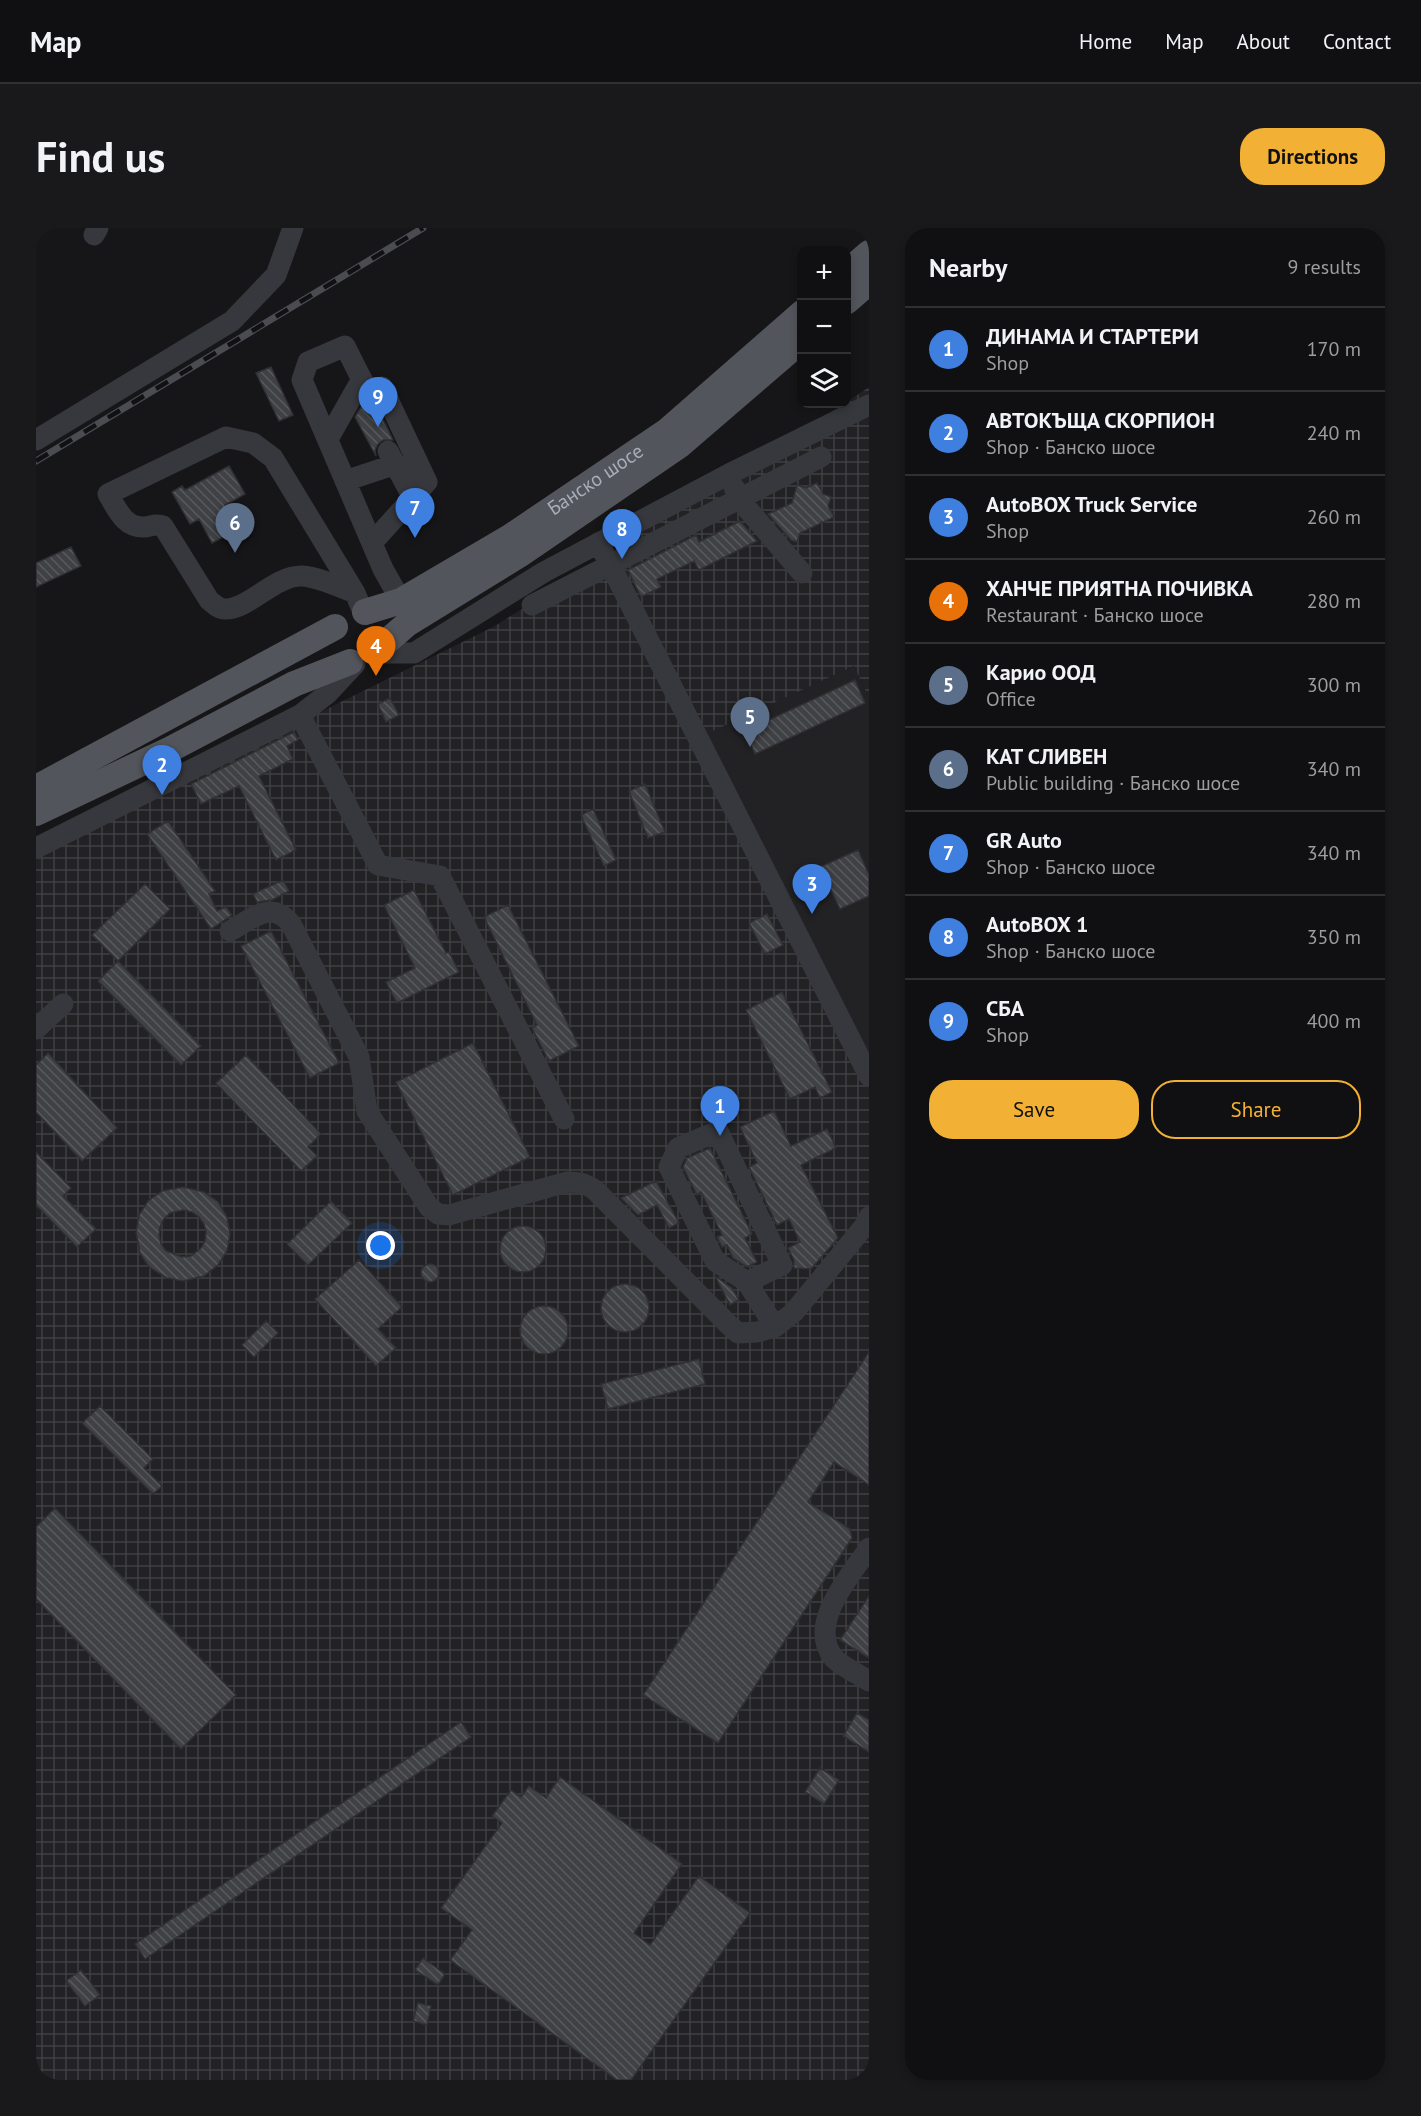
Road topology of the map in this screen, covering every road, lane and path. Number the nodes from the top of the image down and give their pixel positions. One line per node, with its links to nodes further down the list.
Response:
1 (293, 228): 11 (street)
2 (869, 253): 3 (main road)
3 (851, 269)
4 (869, 282): 5 (main road)
5 (848, 300)
6 (797, 316): 21 (main road, Банско шосе)
7 (797, 343): 25 (main road, Банско шосе)
8 (362, 379): 10 (street); 10 (street); 15 (street)
9 (869, 405): 13 (street)
10 (328, 439): 14 (street)
11 (36, 440)
12 (821, 457): 16 (street)
13 (729, 474): 16 (street); 18 (street)
14 (345, 481): 15 (street); 17 (street)
15 (413, 498): 17 (street)
16 (739, 499): 19 (street); 20 (street)
17 (372, 543): 21 (street)
18 (598, 543): 19 (street); 25 (street)
19 (610, 564): 23 (street); 34 (street)
20 (802, 573)
21 (401, 601): 22 (main road, Банско шосе)
22 (361, 605): 22 (street); 24 (main road); 25 (main road)
23 (532, 605)
24 (335, 627): 26 (main road); 28 (main road)
25 (382, 649): 26 (main road)
26 (352, 663): 27 (street); 29 (main road)
27 (300, 715): 30 (street); 35 (street)
28 (36, 788)
29 (36, 813)
30 (36, 848)
31 (230, 931): 38 (street)
32 (63, 1004): 33 (street)
33 (36, 1029)
34 (869, 1076)
35 (564, 1119)
36 (869, 1217): 38 (street)
37 (747, 1282): 37 (street); 38 (street)
38 (775, 1327)
39 (869, 1548): 40 (street)
40 (869, 1681)

